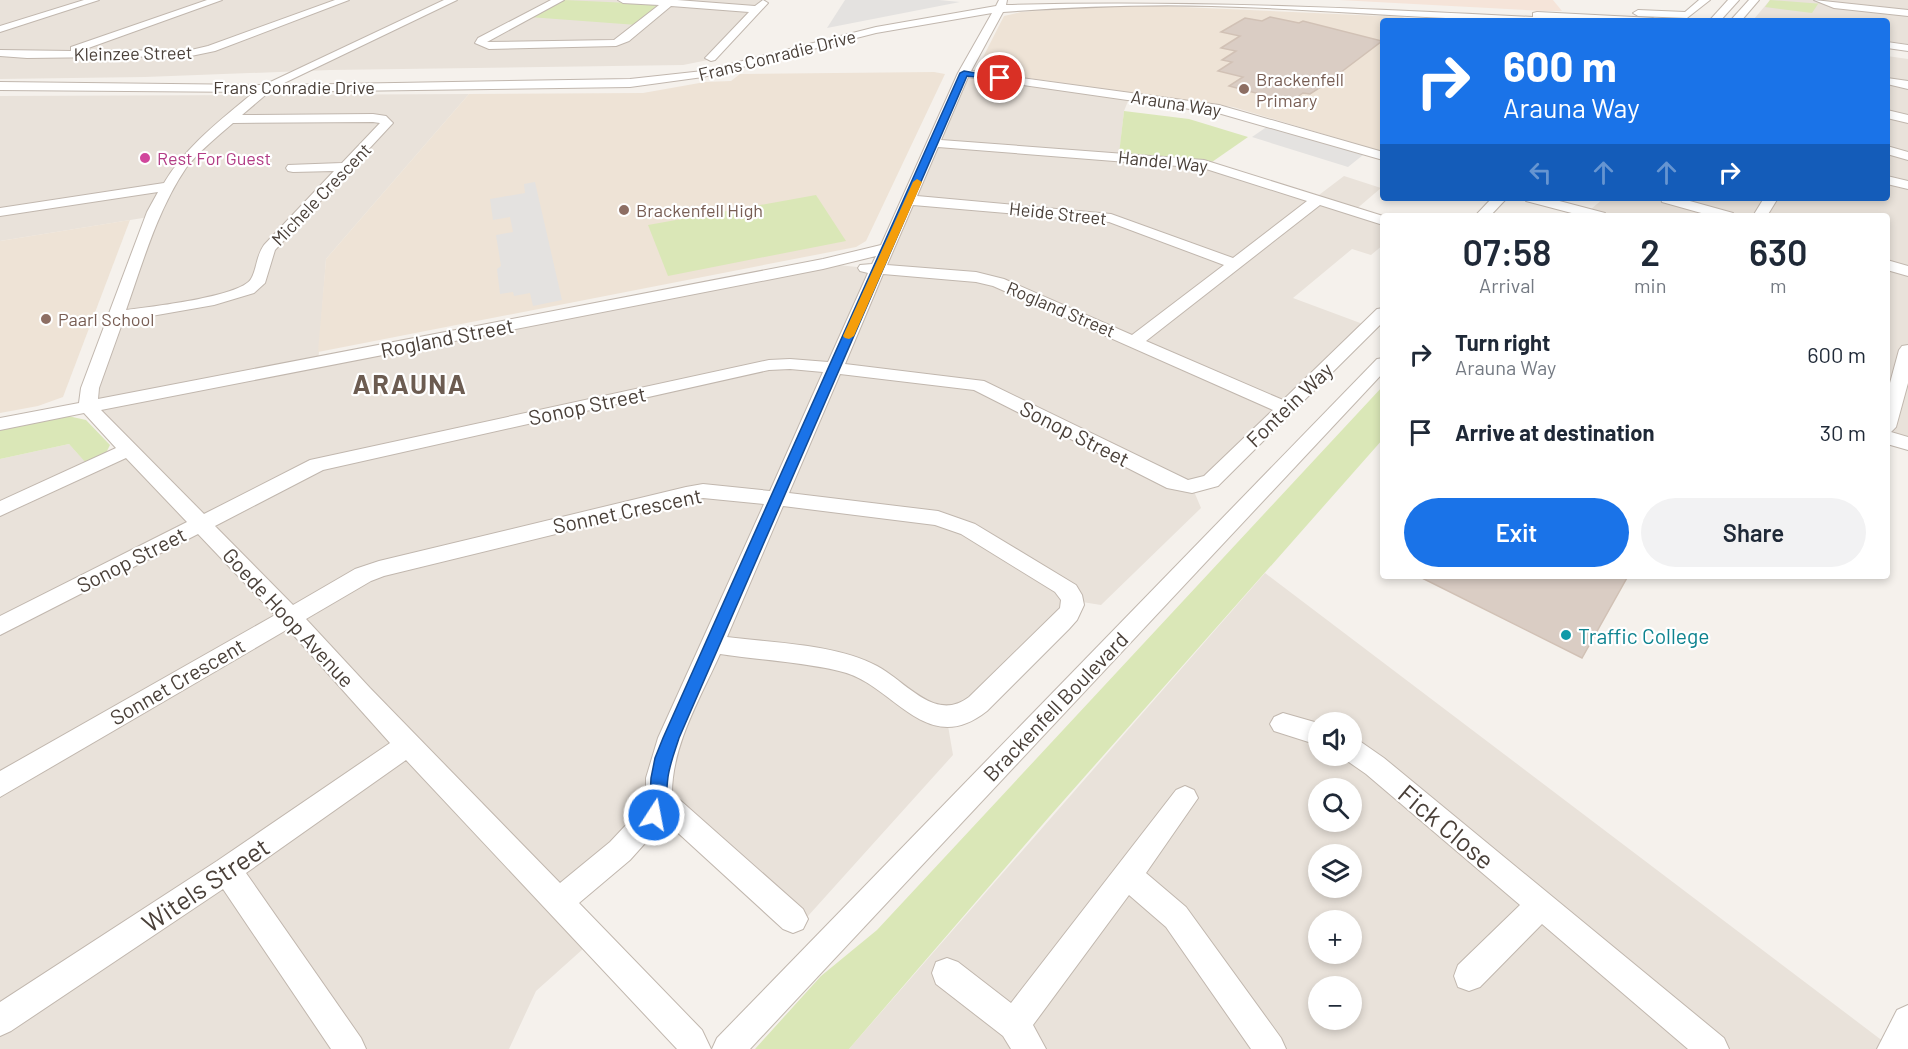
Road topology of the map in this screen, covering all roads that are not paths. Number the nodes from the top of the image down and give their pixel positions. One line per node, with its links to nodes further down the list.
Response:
1 (94, 0): 27 (street)
2 (187, 0): 16 (street)
3 (217, 0): 16 (street)
4 (344, 0): 33 (street, Kleinzee Street)
5 (452, 0): 38 (street)
6 (559, 0): 15 (street)
7 (623, 0): 15 (street)
8 (766, 0): 20 (street)
9 (1046, 0): 17 (street, Frans Conradie Drive)
10 (1249, 0): 18 (street, Frans Conradie Drive)
11 (1705, 0): 19 (street)
12 (1734, 0): 25 (street)
13 (1754, 0): 26 (street)
14 (1819, 0): 21 (street)
15 (670, 1): 20 (street)
16 (206, 4): 33 (street)
17 (1001, 4): 22 (street, Frans Conradie Drive); 35 (street); 38 (street, Frans Conradie Drive)
18 (1390, 4): 22 (street, Frans Conradie Drive)
19 (1567, 7)
20 (758, 9): 34 (street)
21 (1908, 13)
22 (1416, 14): 23 (street, Frans Conradie Drive); 24 (street, Frans Conradie Drive)
23 (1494, 18)
24 (1551, 18)
25 (1717, 18)
26 (1738, 18)
27 (0, 29)
28 (1890, 45): 29 (street)
29 (1908, 48)
30 (1890, 50): 32 (street)
31 (0, 53): 33 (street, Kleinzee Street)
32 (1908, 53)
33 (58, 55)
34 (711, 58)
35 (964, 73): 43 (street); 45 (street, Arauna Way)
36 (1890, 82): 39 (street)
37 (3, 85): 38 (street, Frans Conradie Drive)
38 (272, 85): 41 (street)
39 (1908, 85)
40 (1890, 115): 42 (street)
41 (228, 119): 47 (street, Michele Crescent); 51 (street)
42 (1908, 119)
43 (934, 143): 52 (street); 53 (street, Handel Way)
44 (1890, 151): 46 (street)
45 (1380, 155)
46 (1908, 156)
47 (345, 167): 48 (street); 69 (street, Michele Crescent)
48 (293, 168)
49 (1890, 181): 50 (street)
50 (1908, 185)
51 (167, 187): 57 (street); 69 (street)
52 (909, 200): 62 (street); 64 (street, Heide Street)
53 (1318, 200): 61 (street, Handel Way); 64 (street)
54 (1497, 201): 58 (street)
55 (1671, 201): 60 (street)
56 (1537, 202): 59 (street)
57 (0, 212)
58 (1485, 213)
59 (1586, 213)
60 (1717, 213)
61 (1380, 220)
62 (888, 248): 63 (street, Rogland Street); 66 (street)
63 (823, 264): 66 (street, Rogland Street); 74 (street, Rogland Street)
64 (1235, 264): 70 (street)
65 (1890, 266): 67 (street)
66 (878, 269): 70 (street, Rogland Street); 73 (street)
67 (1908, 271)
68 (1380, 316): 75 (street, Fontein Way)
69 (117, 317): 74 (street)
70 (1135, 341): 75 (street, Rogland Street)
71 (1908, 350): 76 (street)
72 (1380, 366): 107 (street, Brackenfell Boulevard)
73 (834, 368): 81 (street, Sonop Street); 82 (street); 84 (street, Sonop Street)
74 (88, 407): 77 (street, Rogland Street); 80 (street, Goede Hoop Avenue)
75 (1285, 408): 81 (street, Fontein Way)
76 (1890, 416)
77 (0, 424)
78 (1890, 437): 79 (street)
79 (1908, 444)
80 (130, 449): 83 (street); 84 (street, Goede Hoop Avenue)
81 (1191, 487)
82 (777, 499): 85 (street, Sonnet Crescent); 87 (street); 87 (street, Sonnet Crescent)
83 (0, 509)
84 (201, 523): 85 (street, Goede Hoop Avenue); 86 (street, Sonop Street)
85 (290, 616): 90 (street, Goede Hoop Avenue); 92 (street, Sonnet Crescent)
86 (0, 626)
87 (711, 644): 93 (street)
88 (1283, 724): 89 (street)
89 (1308, 731)
90 (409, 744): 95 (street, Witels Street); 97 (street, Goede Hoop Avenue)
91 (1362, 757): 98 (street, Fick Close)
92 (0, 785)
93 (659, 798): 97 (street); 99 (street)
94 (1185, 798): 96 (street)
95 (227, 870): 102 (street, Witels Street); 105 (street)
96 (1128, 876): 104 (street); 108 (street)
97 (559, 902): 106 (street, Goede Hoop Avenue)
98 (1541, 905): 101 (street); 109 (street, Fick Close)
99 (793, 919)
100 (947, 973): 104 (street)
101 (1470, 976)
102 (0, 1020)
103 (1908, 1021): 110 (street)
104 (1022, 1037)
105 (350, 1049)
106 (695, 1049)
107 (728, 1049)
108 (1270, 1049)
109 (1713, 1049)
110 (1893, 1049)

